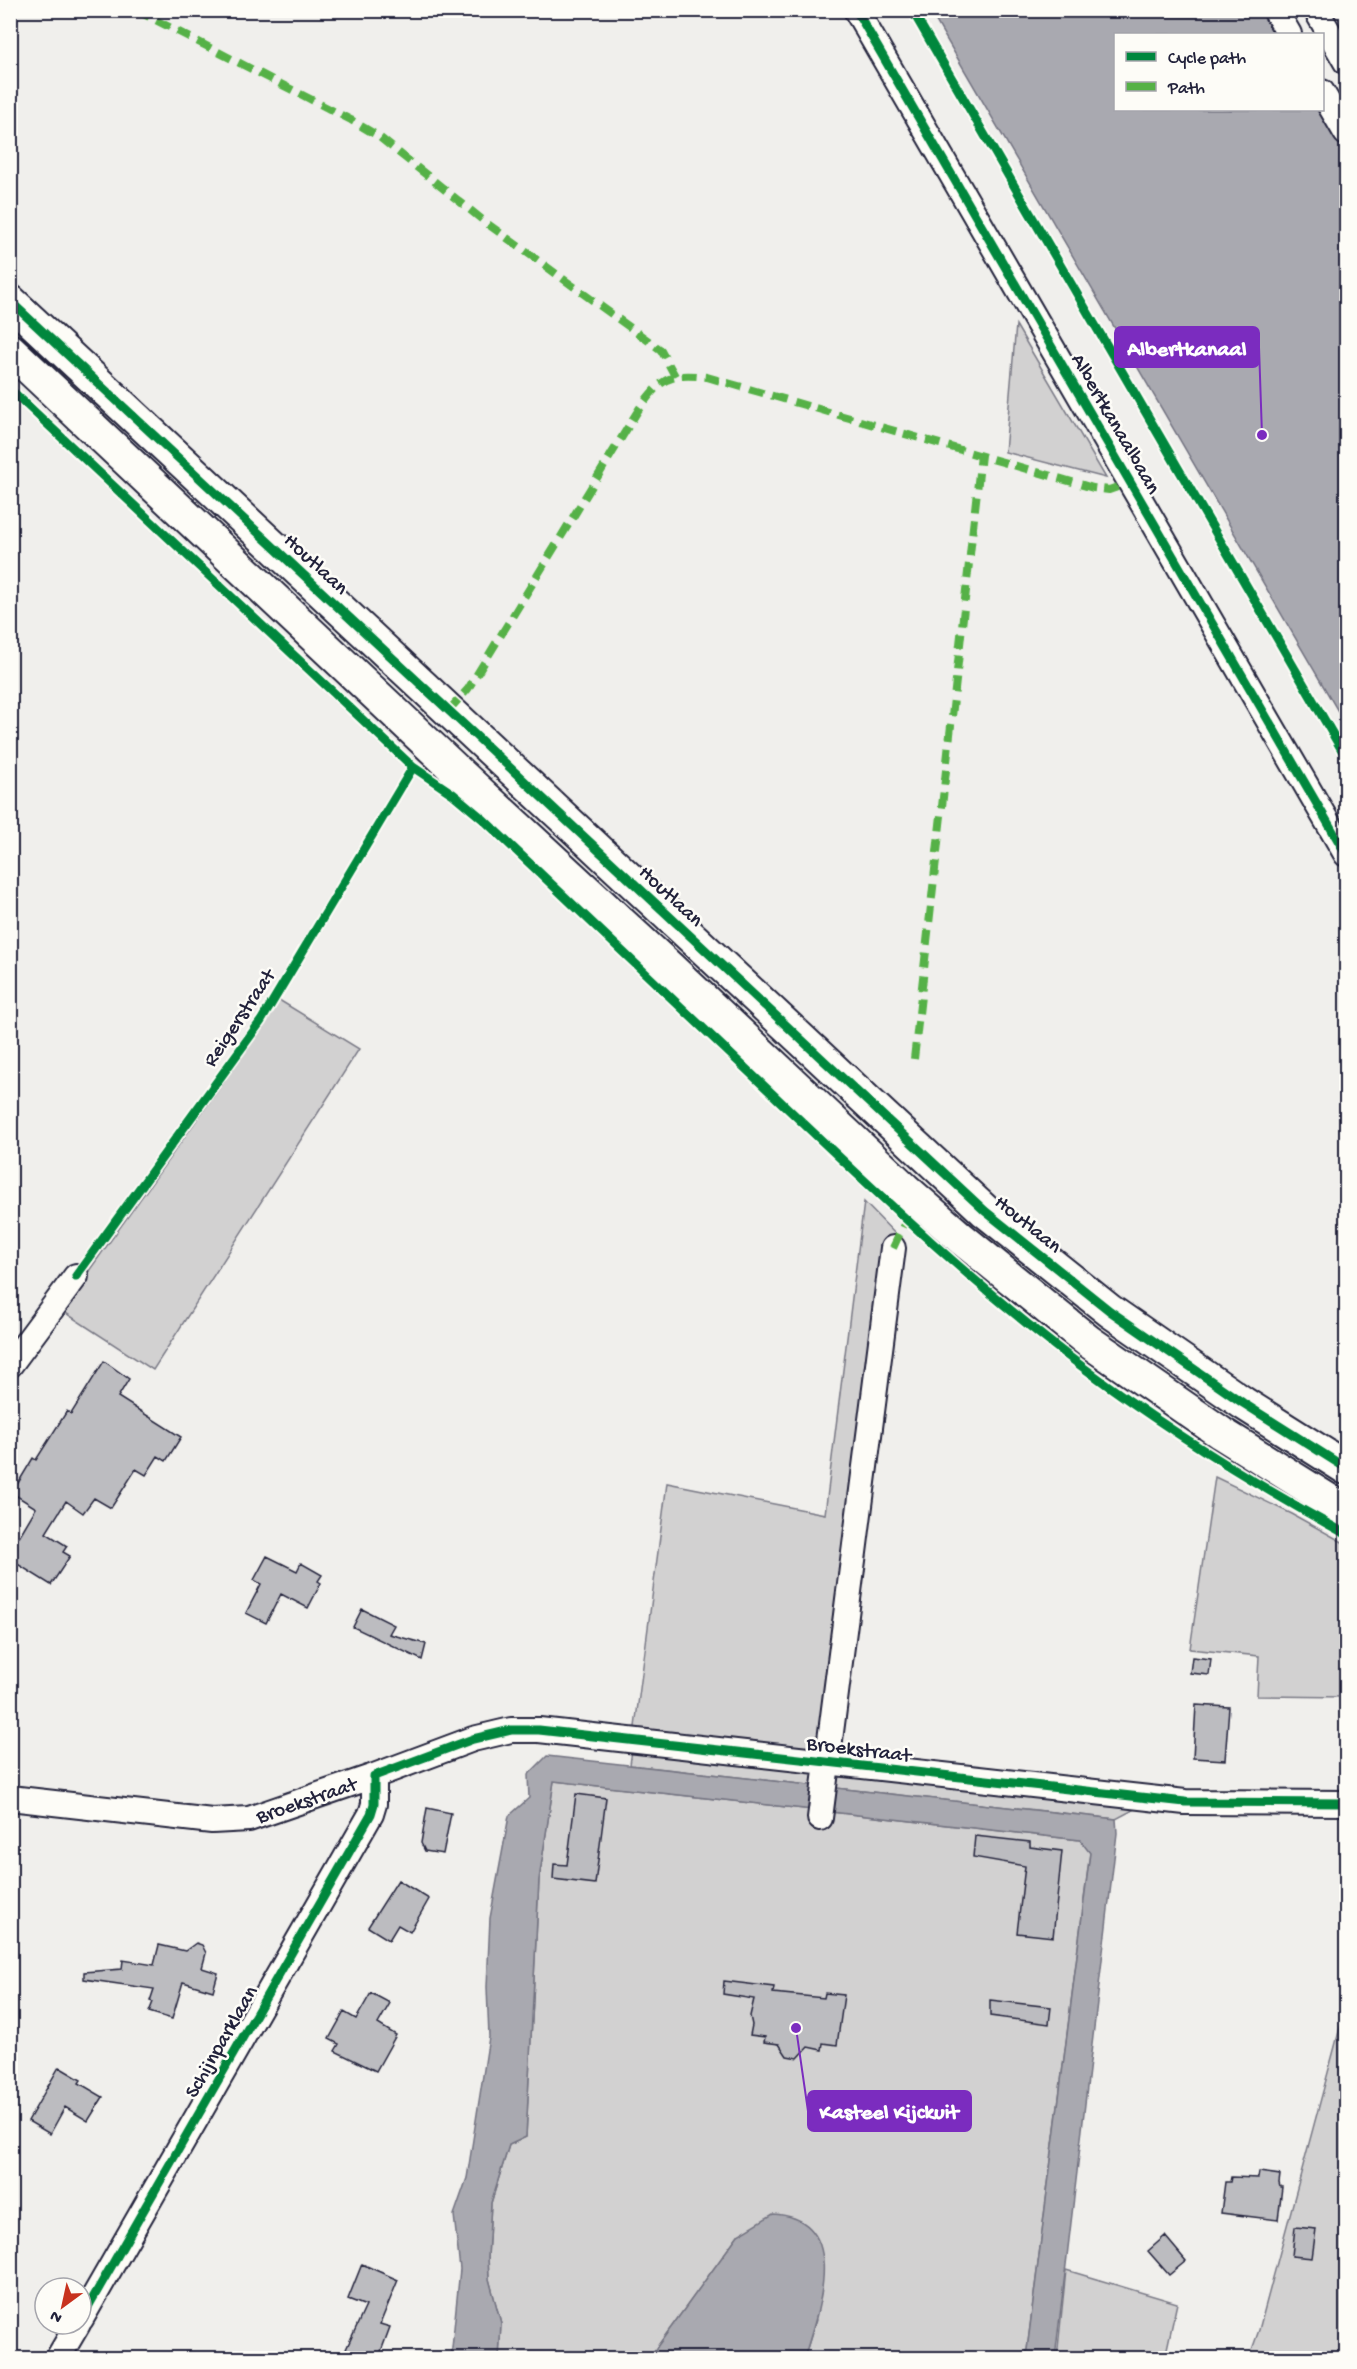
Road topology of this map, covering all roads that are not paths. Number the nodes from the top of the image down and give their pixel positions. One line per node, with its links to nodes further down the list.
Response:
1 (856, 10): 10 (street, Albertkanaalbaan)
2 (1275, 10): 4 (street)
3 (1316, 10): 5 (street)
4 (1288, 33)
5 (1347, 62)
6 (1324, 94): 7 (street)
7 (1347, 133)
8 (10, 301): 14 (main road, Houtlaan)
9 (10, 350): 15 (main road)
10 (1347, 854)
11 (893, 1248): 16 (street)
12 (76, 1276): 13 (street)
13 (10, 1365)
14 (1347, 1468)
15 (1347, 1512)
16 (825, 1771): 17 (street, Broekstraat); 19 (street, Broekstraat); 20 (street)
17 (375, 1776): 18 (street, Broekstraat); 21 (street, Schijnparklaan)
18 (10, 1798)
19 (1347, 1803)
20 (820, 1818)
21 (93, 2298)
22 (71, 2336): 23 (street)
23 (58, 2358)

